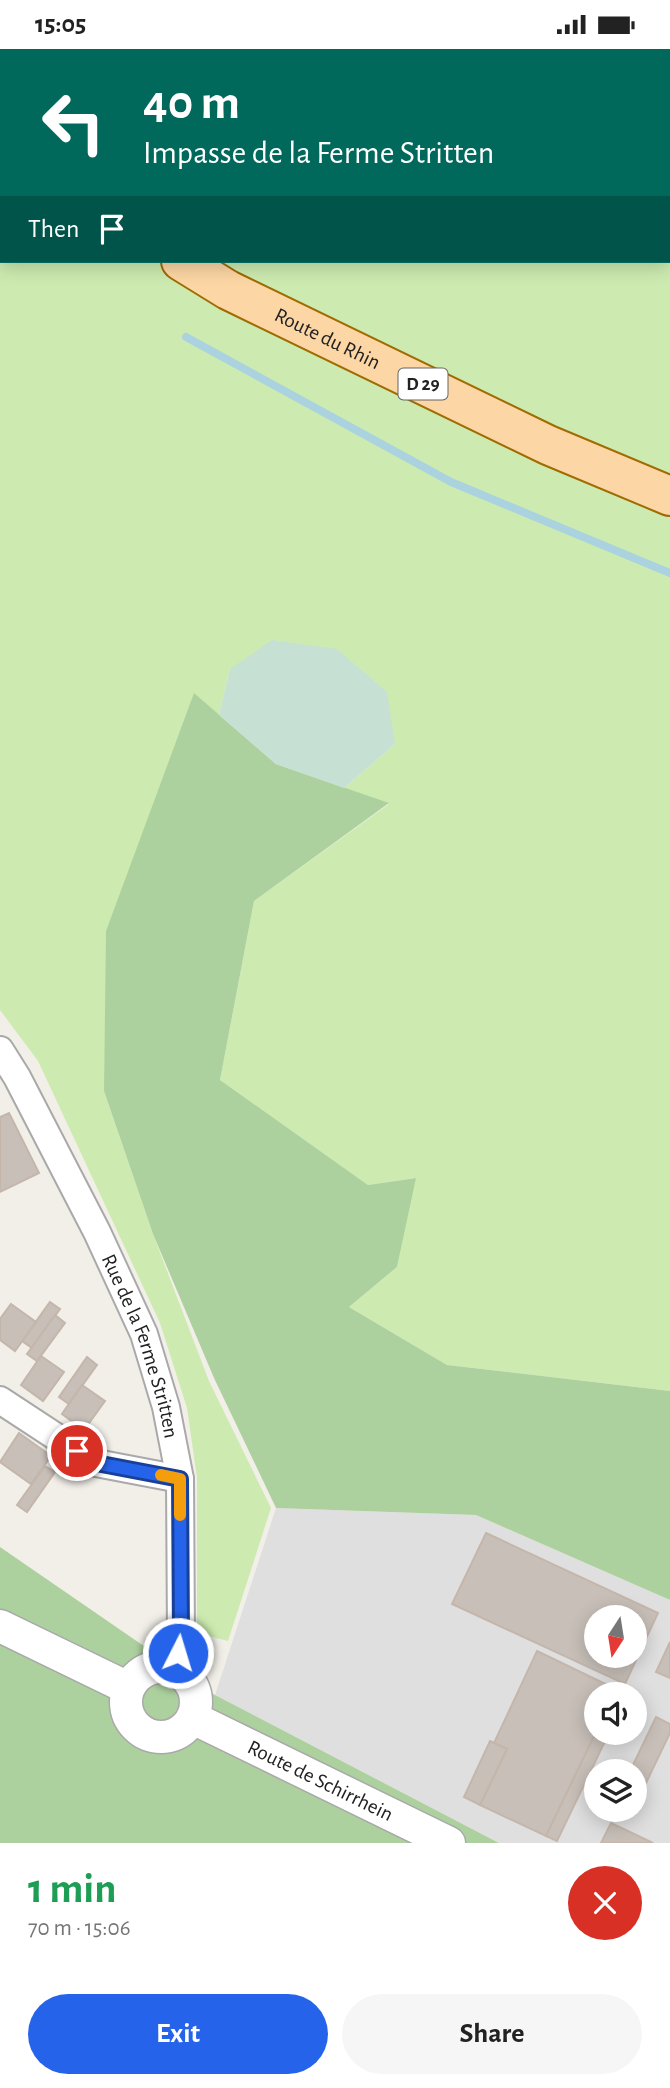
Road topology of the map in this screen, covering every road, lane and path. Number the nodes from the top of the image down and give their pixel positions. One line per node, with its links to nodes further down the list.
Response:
1 (184, 263): 2 (main road, Route du Rhin / D 29)
2 (670, 496)
3 (0, 1051): 5 (street, Rue de la Ferme Stritten)
4 (0, 1400): 5 (street)
5 (180, 1479): 7 (street, Rue de la Ferme Stritten)
6 (0, 1626): 8 (street)
7 (175, 1669): 8 (street); 9 (street)
8 (128, 1688): 9 (street)
9 (193, 1718): 10 (street, Route de Schirrhein)
10 (449, 1843)

